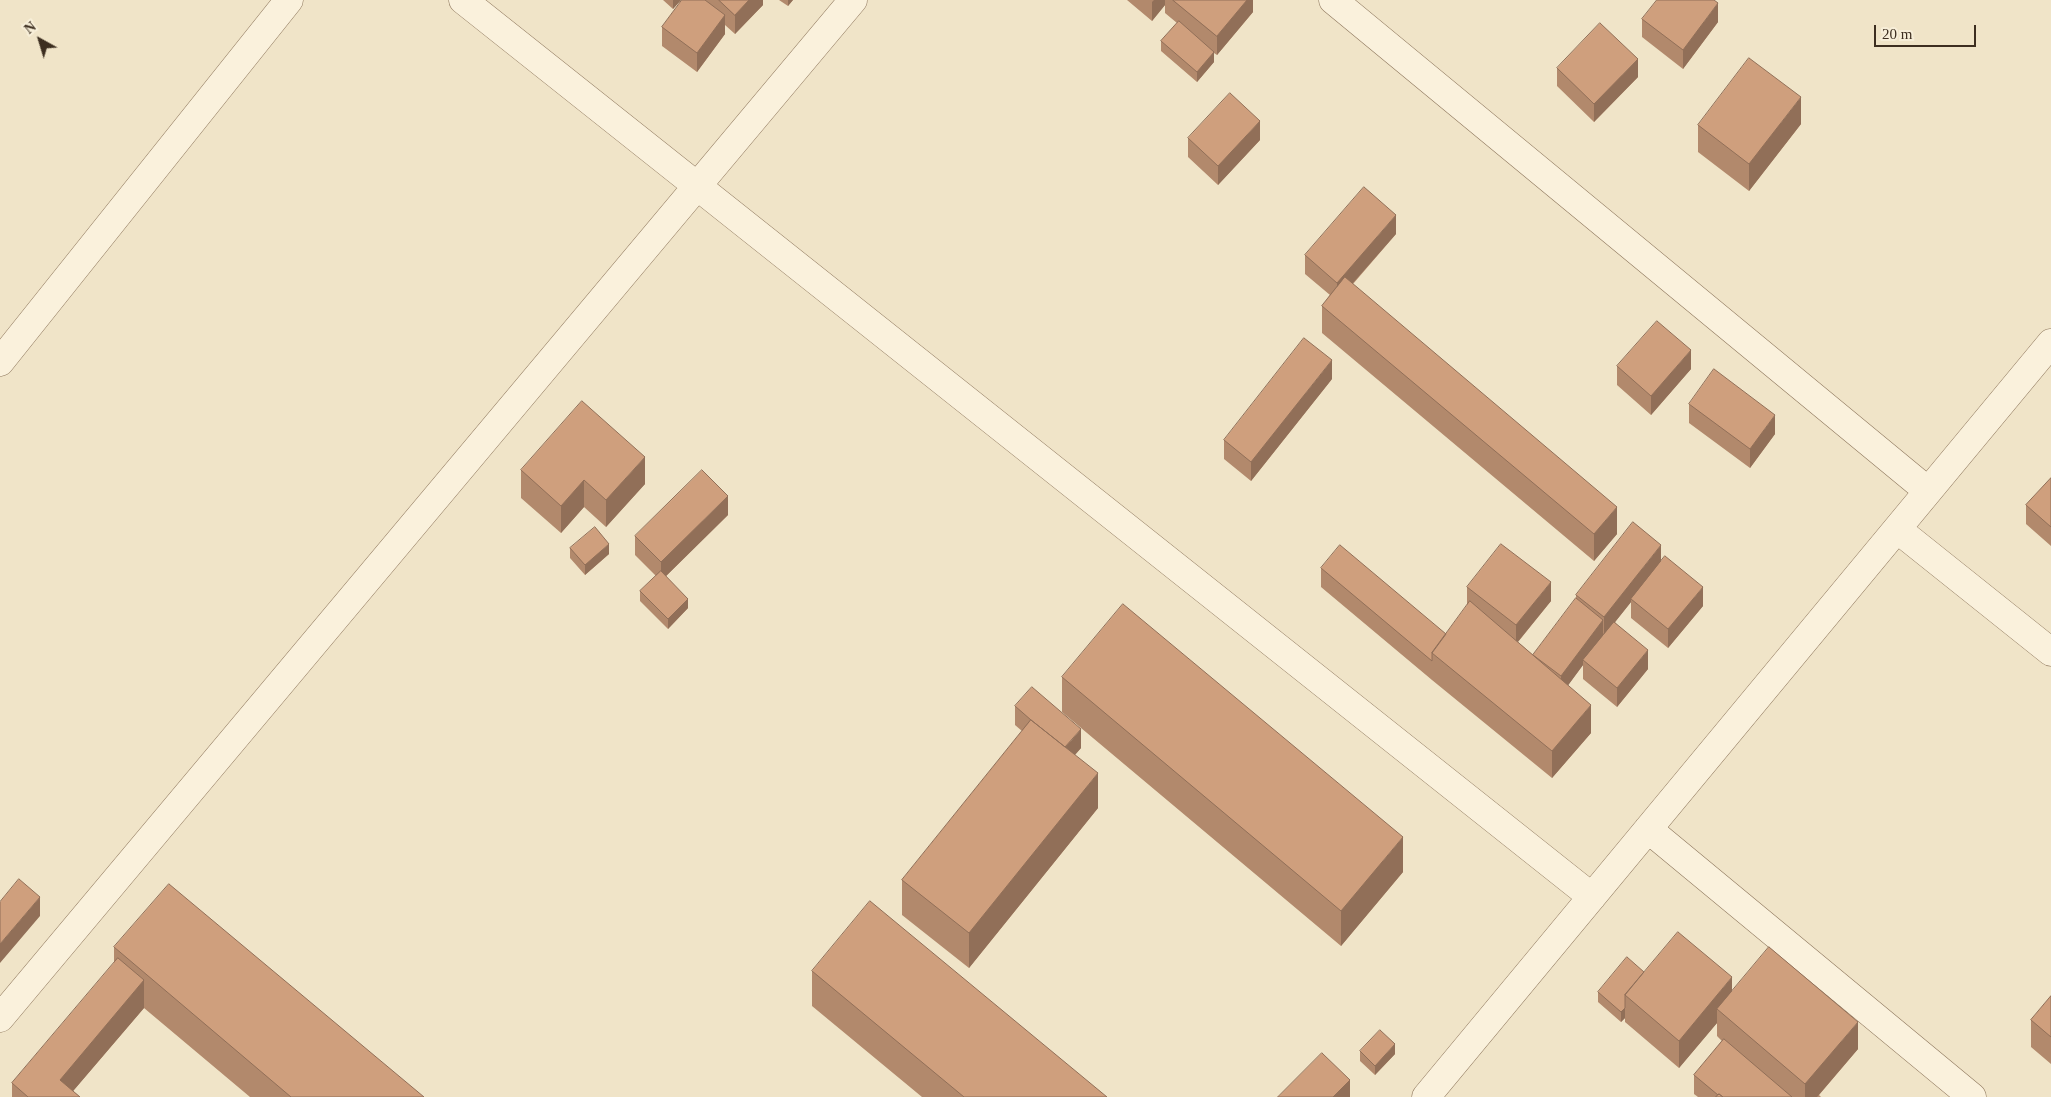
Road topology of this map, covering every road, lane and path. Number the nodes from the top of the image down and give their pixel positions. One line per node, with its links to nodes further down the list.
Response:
1 (289, 0): 7 (street)
2 (463, 0): 5 (street)
3 (853, 0): 5 (street)
4 (1333, 0): 8 (street)
5 (696, 186): 12 (street); 13 (street)
6 (2051, 343): 8 (street)
7 (0, 362)
8 (1928, 491): 9 (street)
9 (1897, 529): 10 (street); 11 (street)
10 (2051, 652)
11 (1648, 829): 12 (street); 15 (street)
12 (1592, 897): 14 (street)
13 (0, 1018)
14 (1426, 1097)
15 (1972, 1097)

